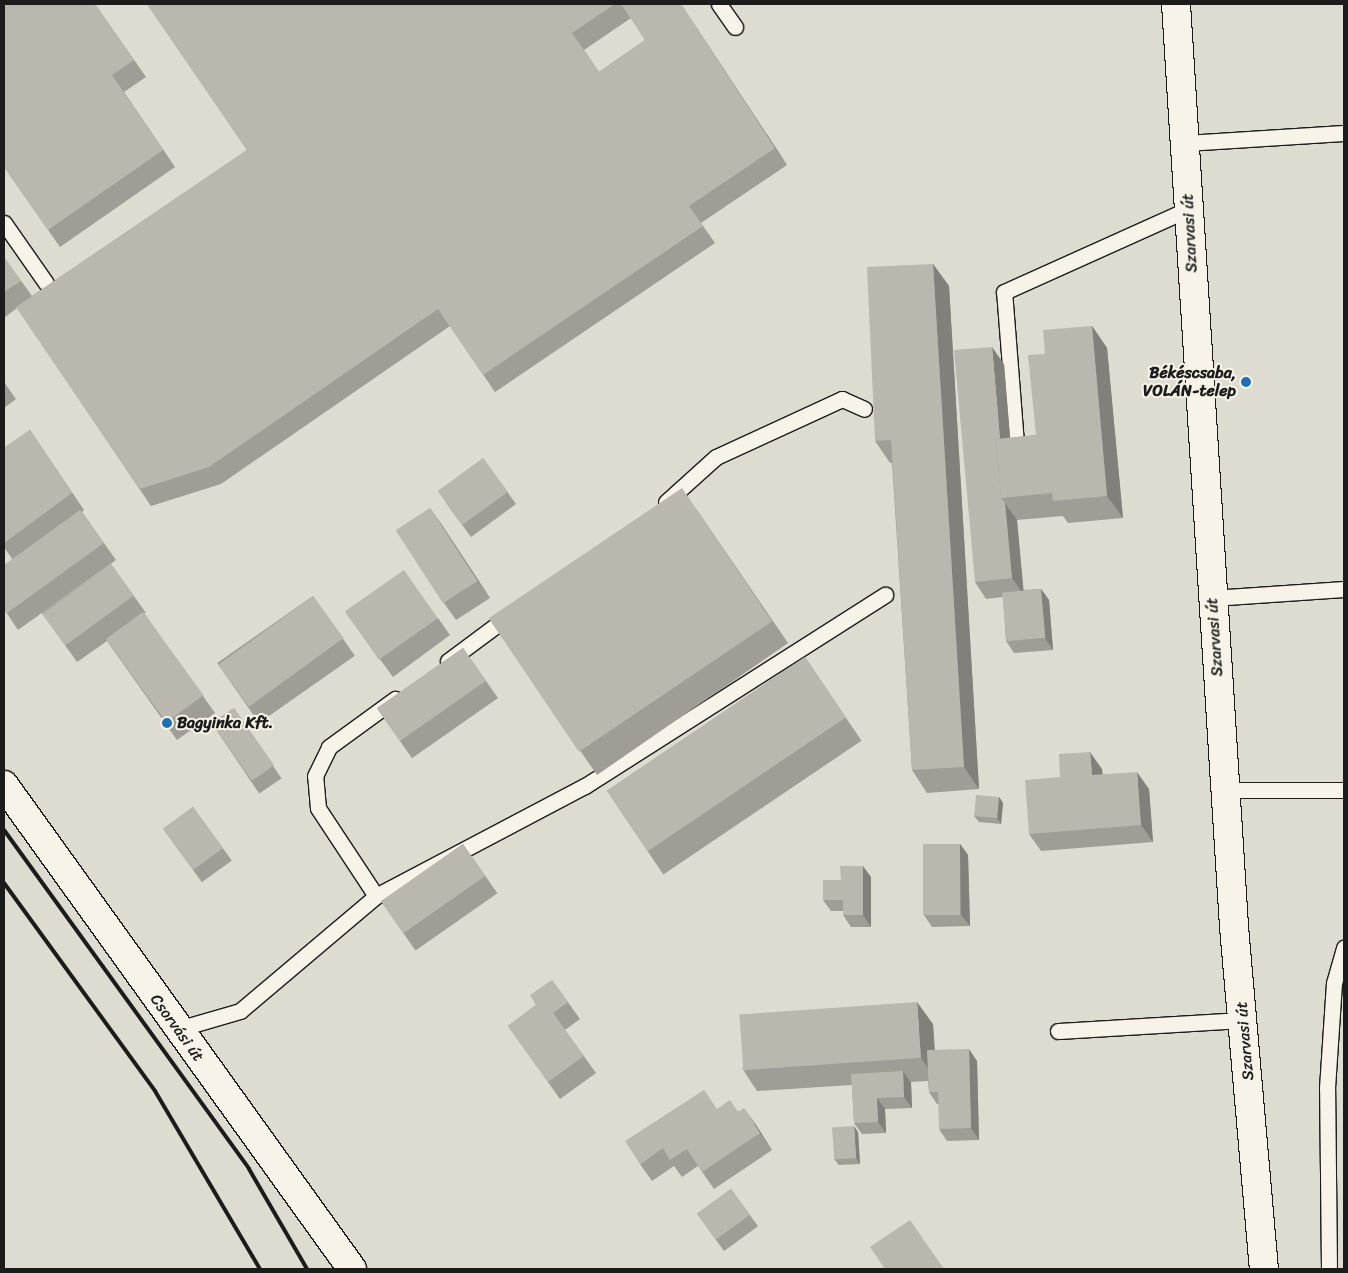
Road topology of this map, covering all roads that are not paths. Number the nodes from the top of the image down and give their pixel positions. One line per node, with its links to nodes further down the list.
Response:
1 (719, 4): 3 (lane)
2 (1176, 4): 5 (main road, Szarvasi út)
3 (735, 27)
4 (1344, 133): 5 (lane)
5 (1185, 143): 6 (main road, Szarvasi út)
6 (1189, 209): 10 (lane); 14 (main road, Szarvasi út)
7 (4, 223): 8 (lane)
8 (46, 283)
9 (864, 409): 11 (lane)
10 (1016, 442)
11 (653, 511)
12 (1344, 589): 14 (lane)
13 (885, 595): 21 (lane)
14 (1212, 598): 19 (main road, Szarvasi út)
15 (527, 603): 16 (lane)
16 (432, 672)
17 (408, 690): 21 (lane)
18 (4, 785): 24 (main road, Csorvási út)
19 (1226, 790): 20 (lane); 23 (main road, Szarvasi út)
20 (1344, 790)
21 (376, 896): 24 (lane)
22 (1344, 947): 28 (lane)
23 (1243, 1020): 25 (lane); 27 (main road, Szarvasi út)
24 (178, 1029): 26 (main road, Csorvási út)
25 (1058, 1030)
26 (352, 1269)
27 (1264, 1269)
28 (1329, 1269)

